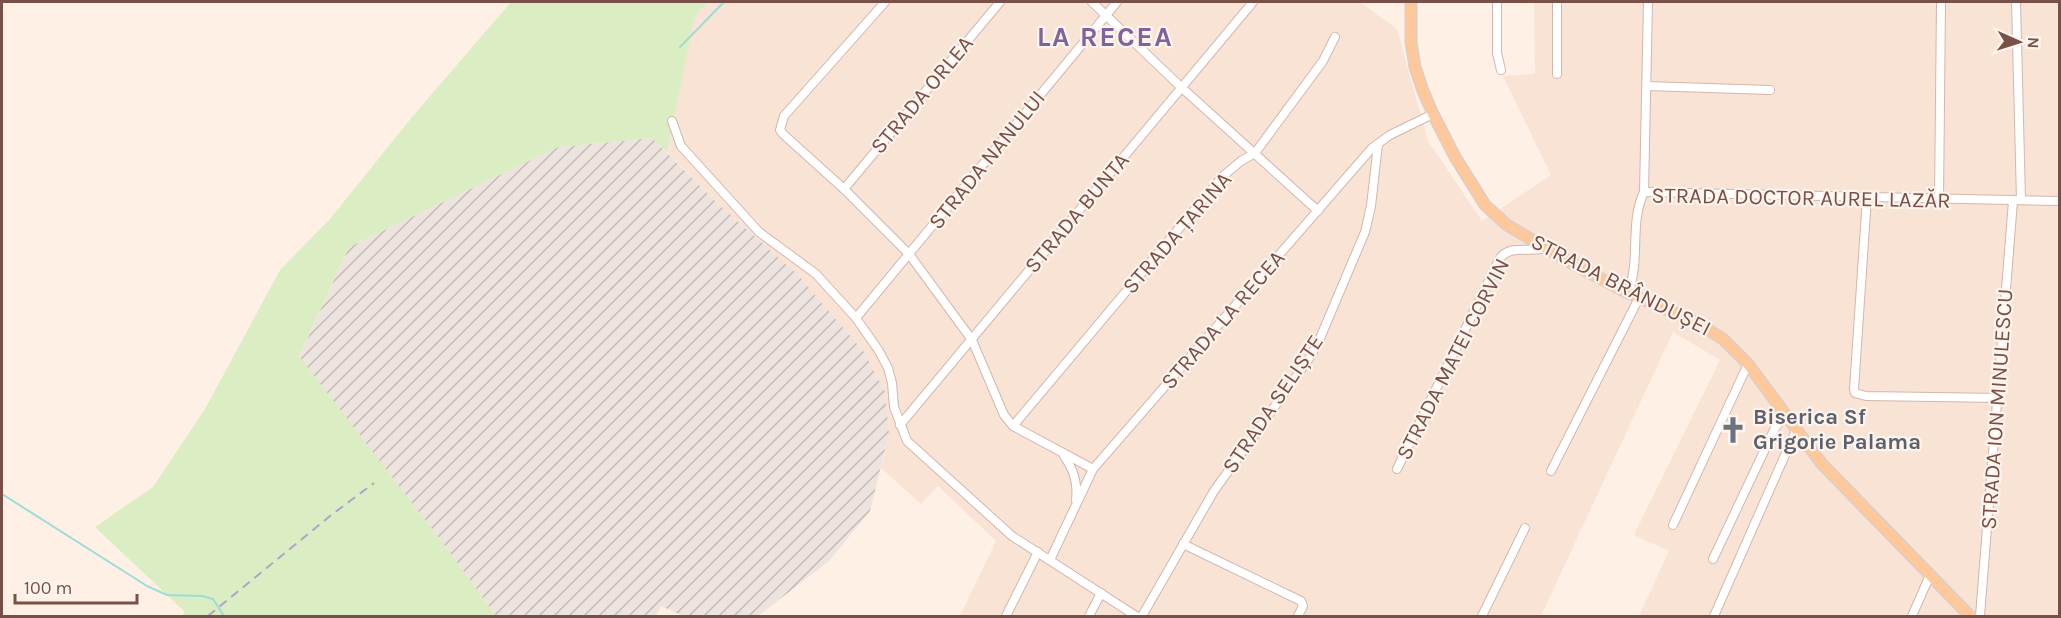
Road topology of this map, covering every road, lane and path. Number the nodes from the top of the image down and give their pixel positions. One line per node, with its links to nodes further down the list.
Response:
1 (885, 2): 23 (street)
2 (1000, 2): 23 (street, STRADA ORLEA)
3 (1092, 2): 12 (street)
4 (1117, 2): 12 (street, STRADA NANULUI)
5 (1253, 2): 17 (street, STRADA BUNTA)
6 (1411, 2): 19 (main road, STRADA BRÂNDUȘEI)
7 (1497, 2): 14 (street)
8 (1557, 2): 15 (street)
9 (1648, 2): 16 (street)
10 (1941, 2): 26 (street)
11 (2016, 2): 27 (street, STRADA ION MINULESCU)
12 (1106, 15): 17 (street); 31 (street, STRADA NANULUI)
13 (1335, 37): 22 (street, STRADA ȚARINA)
14 (1501, 70)
15 (1557, 74)
16 (1647, 86): 18 (street); 24 (street)
17 (1181, 87): 22 (street); 34 (street, STRADA BUNTA)
18 (1770, 90)
19 (1433, 114): 21 (street, STRADA LA RECEA); 30 (main road, STRADA BRÂNDUȘEI)
20 (672, 121): 33 (street)
21 (1378, 144): 29 (street, STRADA LA RECEA); 48 (street, STRADA SELIȘTE)
22 (1255, 153): 29 (street); 39 (street, STRADA ȚARINA)
23 (844, 189): 31 (street)
24 (1644, 192): 25 (street, STRADA DOCTOR AUREL LAZĂR); 32 (street, STRADA DOCTOR AUREL LAZĂR)
25 (1867, 197): 26 (street, STRADA DOCTOR AUREL LAZĂR); 36 (street)
26 (1938, 199): 27 (street, STRADA DOCTOR AUREL LAZĂR)
27 (2017, 200): 28 (street, STRADA DOCTOR AUREL LAZĂR); 36 (street, STRADA ION MINULESCU)
28 (2060, 201)
29 (1318, 211): 42 (street, STRADA LA RECEA)
30 (1546, 248): 32 (main road, STRADA BRÂNDUȘEI); 43 (street, STRADA MATEI CORVIN)
31 (909, 254): 33 (street, STRADA NANULUI); 34 (street)
32 (1633, 296): 35 (main road, STRADA BRÂNDUȘEI); 44 (street, STRADA DOCTOR AUREL LAZĂR)
33 (856, 318): 38 (street)
34 (972, 340): 38 (street, STRADA BUNTA); 39 (street)
35 (1748, 364): 37 (main road, STRADA BRÂNDUȘEI); 46 (street)
36 (1999, 398): 63 (street, STRADA ION MINULESCU)
37 (1785, 415): 40 (main road, STRADA BRÂNDUȘEI); 50 (street)
38 (900, 425): 49 (street)
39 (1014, 426): 41 (street)
40 (1796, 430): 52 (main road, STRADA BRÂNDUȘEI); 60 (street)
41 (1062, 453): 42 (street); 45 (street)
42 (1093, 469): 45 (street, STRADA LA RECEA)
43 (1397, 469)
44 (1551, 471)
45 (1076, 506): 51 (street, STRADA LA RECEA)
46 (1672, 525)
47 (1525, 528): 59 (street)
48 (1183, 544): 57 (street, STRADA SELIȘTE); 58 (street)
49 (1038, 552): 51 (street); 54 (street)
50 (1713, 559)
51 (1050, 560): 53 (street)
52 (1930, 576): 61 (street); 62 (main road, STRADA BRÂNDUȘEI)
53 (1101, 593): 55 (street); 56 (street)
54 (1006, 616)
55 (1089, 616)
56 (1136, 616)
57 (1142, 616)
58 (1298, 616)
59 (1482, 616)
60 (1714, 616)
61 (1912, 616)
62 (1970, 616)
63 (1980, 616)

